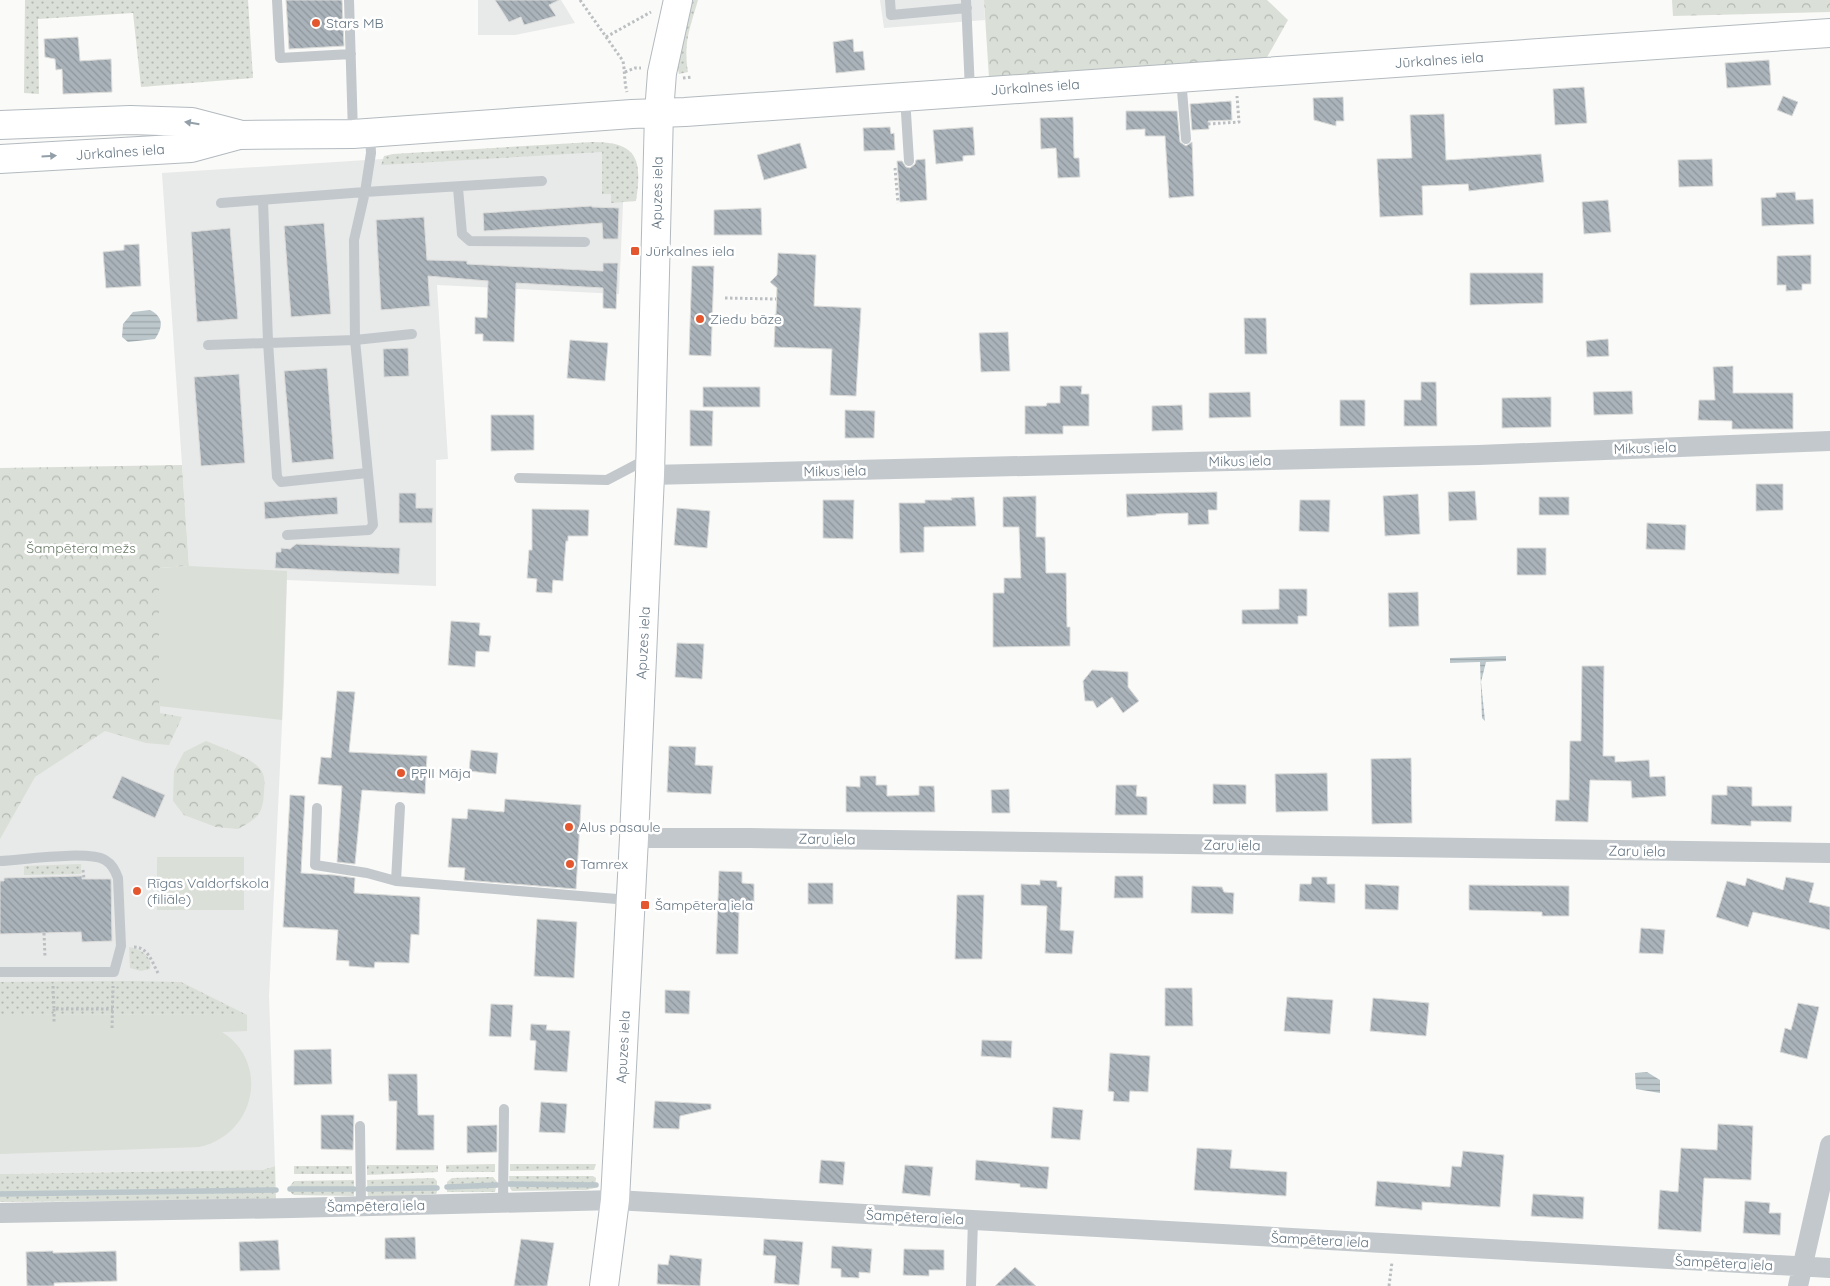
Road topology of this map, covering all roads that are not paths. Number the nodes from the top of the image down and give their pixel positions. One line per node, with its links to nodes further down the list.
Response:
1 (277, 0): 7 (lane)
2 (350, 0): 7 (lane)
3 (890, 0): 5 (lane)
4 (668, 4): 11 (street, Apuzes iela)
5 (966, 4): 9 (lane)
6 (1830, 33): 8 (street, Jūrkalnes iela)
7 (351, 54): 13 (lane)
8 (1181, 78): 9 (street, Jūrkalnes iela); 15 (lane)
9 (970, 92): 10 (street, Jūrkalnes iela)
10 (905, 96): 11 (street, Jūrkalnes iela); 17 (lane)
11 (659, 112): 13 (street, Jūrkalnes iela); 29 (street, Apuzes iela)
12 (0, 125): 14 (street, Jūrkalnes iela, one-way to 12)
13 (361, 133): 14 (street, Jūrkalnes iela); 20 (lane)
14 (239, 135): 16 (street, Jūrkalnes iela, one-way to 14)
15 (1186, 139)
16 (0, 159)
17 (910, 160)
18 (542, 181): 19 (lane)
19 (458, 188): 20 (lane); 23 (lane)
20 (365, 192): 21 (lane); 25 (lane)
21 (263, 200): 22 (lane); 26 (lane)
22 (221, 203)
23 (585, 242)
24 (412, 334): 25 (lane)
25 (355, 340): 26 (lane); 30 (lane)
26 (268, 342): 27 (lane); 30 (lane)
27 (208, 345)
28 (1830, 441): 29 (street, Mikus iela)
29 (650, 466): 31 (lane); 35 (street, Apuzes iela)
30 (367, 473): 32 (lane)
31 (519, 478)
32 (287, 534)
33 (400, 807): 38 (lane)
34 (317, 808): 38 (lane)
35 (634, 838): 36 (street, Zaru iela); 39 (street, Apuzes iela)
36 (1830, 853)
37 (0, 862): 40 (lane)
38 (396, 881): 39 (lane)
39 (631, 901): 44 (street, Apuzes iela)
40 (0, 972)
41 (504, 1109): 45 (lane)
42 (360, 1126): 46 (lane)
43 (1830, 1145): 50 (street)
44 (615, 1200): 45 (street, Šampētera iela); 48 (street, Šampētera iela); 51 (street, Apuzes iela)
45 (503, 1203): 46 (street, Šampētera iela)
46 (361, 1206): 47 (street, Šampētera iela)
47 (0, 1213)
48 (973, 1220): 50 (street, Šampētera iela); 52 (lane)
49 (1830, 1268): 50 (street, Šampētera iela)
50 (1800, 1276)
51 (604, 1286)
52 (971, 1286)

